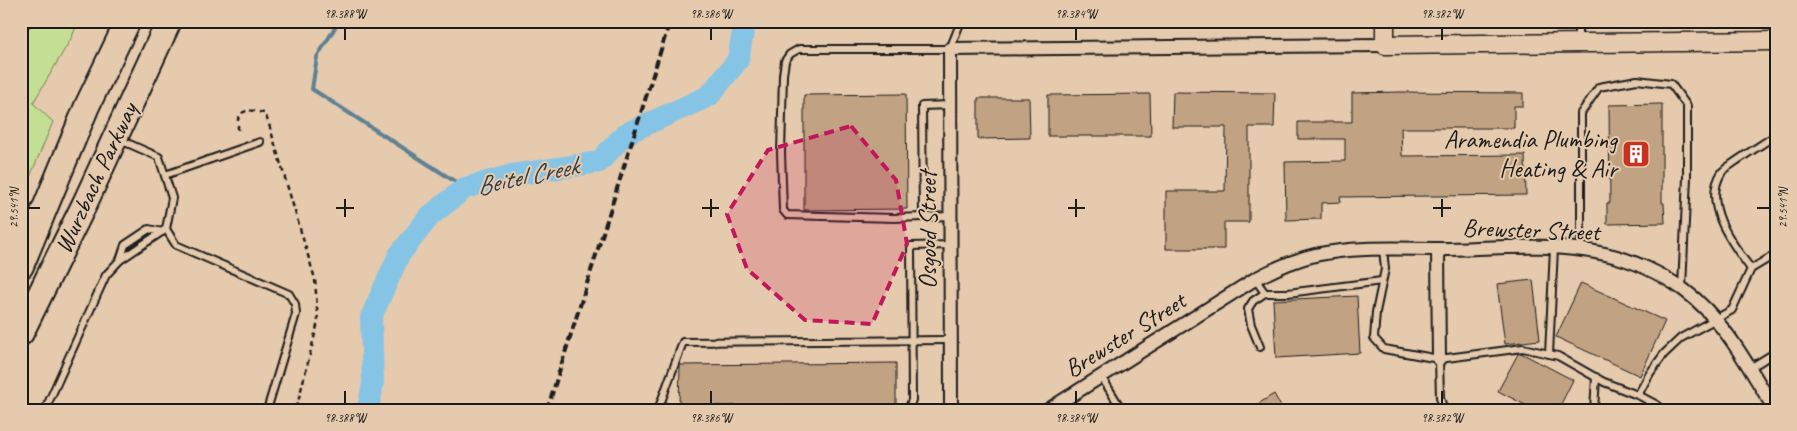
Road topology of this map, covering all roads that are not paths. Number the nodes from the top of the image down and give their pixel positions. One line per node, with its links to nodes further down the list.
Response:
1 (128, 21): 25 (highway, Wurzbach Parkway)
2 (169, 21): 12 (highway, Wurzbach Parkway)
3 (961, 21): 9 (lane)
4 (1385, 21): 8 (street)
5 (1578, 21): 7 (lane)
6 (1776, 41): 7 (street)
7 (1578, 43): 8 (street)
8 (1385, 45): 9 (street)
9 (950, 49): 10 (street, Osgood Street); 16 (lane)
10 (950, 105): 15 (street, Osgood Street); 16 (lane)
11 (1776, 135): 26 (lane)
12 (115, 137): 14 (lane); 32 (highway, Wurzbach Parkway)
13 (260, 142): 14 (lane)
14 (165, 174): 17 (lane)
15 (950, 216): 16 (lane); 18 (street, Osgood Street)
16 (923, 217)
17 (164, 231): 24 (lane); 24 (lane); 44 (lane)
18 (950, 245): 33 (lane); 34 (street, Osgood Street)
19 (1554, 248): 21 (street, Brewster Street); 22 (street, Brewster Street); 37 (lane)
20 (1383, 249): 21 (street, Brewster Street); 27 (street, Brewster Street); 28 (lane)
21 (1438, 249): 38 (street)
22 (1581, 250): 29 (street, Brewster Street); 29 (lane)
23 (1776, 254): 26 (lane)
24 (120, 260): 43 (lane)
25 (21, 266)
26 (1751, 269): 31 (lane)
27 (1255, 279): 30 (lane); 40 (street, Brewster Street)
28 (1382, 281): 30 (lane); 38 (lane)
29 (1682, 288): 31 (street, Brewster Street)
30 (1265, 293): 35 (lane)
31 (1714, 318): 39 (street, Brewster Street); 42 (lane)
32 (21, 333)
33 (912, 340): 34 (lane); 45 (lane); 46 (lane)
34 (950, 340): 47 (street, Osgood Street)
35 (1260, 347)
36 (1776, 352): 39 (lane)
37 (1549, 354): 38 (lane); 41 (lane)
38 (1439, 359): 50 (lane)
39 (1750, 368): 53 (street, Brewster Street)
40 (1101, 376): 48 (street, Brewster Street); 49 (lane)
41 (1596, 377): 42 (lane); 51 (lane)
42 (1638, 395): 52 (lane)
43 (45, 410)
44 (267, 410)
45 (658, 410)
46 (908, 410)
47 (952, 410)
48 (1048, 410)
49 (1122, 410)
50 (1444, 410)
51 (1594, 410)
52 (1660, 410)
53 (1775, 410)

